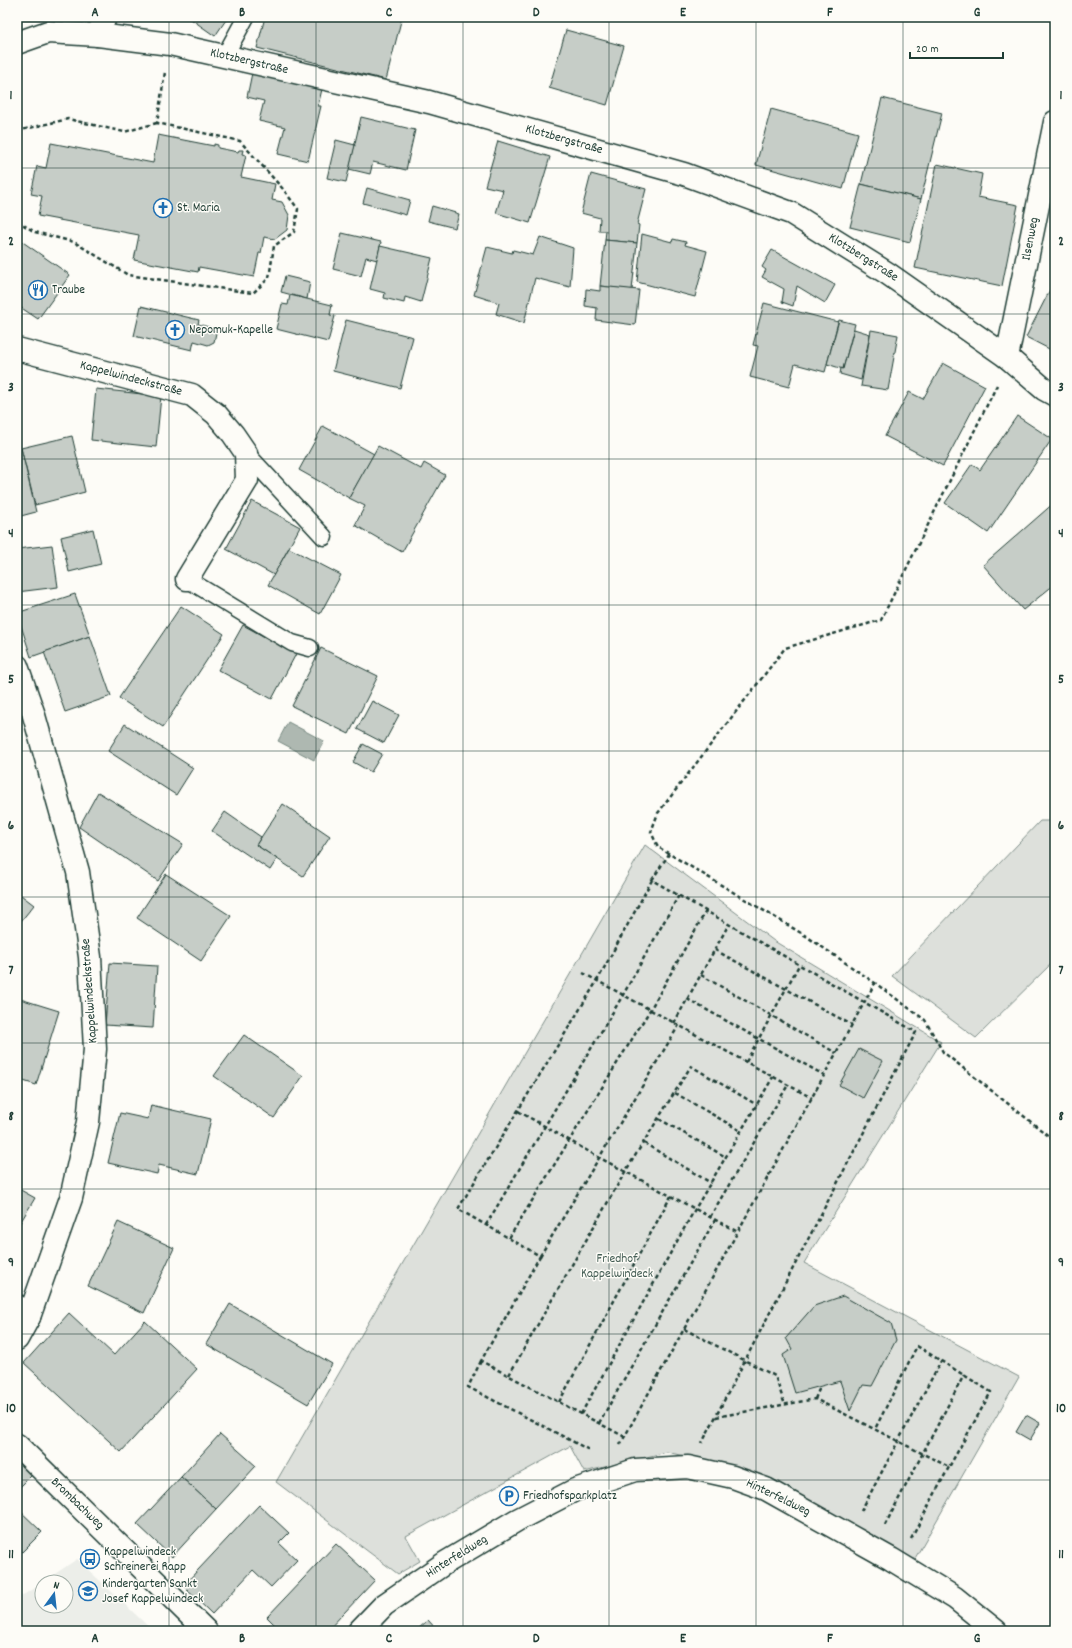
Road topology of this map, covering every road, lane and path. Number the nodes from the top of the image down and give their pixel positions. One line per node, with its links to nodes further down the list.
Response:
1 (246, 17): 5 (lane)
2 (102, 26): 3 (street, Klotzbergstraße); 4 (street, Klotzbergstraße)
3 (17, 43)
4 (170, 44): 5 (street, Klotzbergstraße); 7 (path)
5 (224, 57): 11 (street, Klotzbergstraße)
6 (1055, 122): 11 (street, Ilsenweg)
7 (157, 123): 8 (path); 9 (path)
8 (17, 131)
9 (17, 221)
10 (17, 349): 13 (street, Kappelwindeckstraße)
11 (1008, 357): 12 (street, Klotzbergstraße); 18 (path)
12 (1055, 395)
13 (246, 453): 14 (lane); 15 (street)
14 (324, 536)
15 (187, 579): 16 (lane)
16 (310, 648)
17 (17, 666): 66 (street, Kappelwindeckstraße)
18 (670, 854): 19 (path); 28 (path)
19 (652, 880): 20 (path); 27 (path)
20 (679, 895): 21 (path); 30 (path)
21 (706, 911): 22 (path); 33 (path)
22 (729, 924): 23 (path); 24 (path)
23 (715, 950): 26 (path); 29 (path)
24 (800, 965): 29 (path); 32 (path)
25 (583, 973): 27 (path)
26 (700, 975): 31 (path); 34 (path)
27 (597, 981): 30 (path); 47 (path)
28 (875, 983): 32 (path); 52 (path)
29 (786, 989): 34 (path); 37 (path)
30 (623, 995): 33 (path); 49 (path)
31 (687, 999): 35 (path); 38 (path)
32 (864, 1003): 37 (path); 69 (path)
33 (650, 1010): 35 (path); 51 (path)
34 (771, 1016): 38 (path); 39 (path)
35 (674, 1023): 36 (path)
36 (679, 1025): 40 (path); 55 (path)
37 (852, 1025): 39 (path)
38 (758, 1038): 40 (path); 41 (path)
39 (836, 1053): 41 (path)
40 (746, 1062): 42 (path)
41 (824, 1075): 45 (path)
42 (773, 1077): 43 (path); 46 (path)
43 (788, 1084): 45 (path); 60 (path)
44 (675, 1093): 46 (path); 48 (path); 50 (path)
45 (812, 1098): 63 (path)
46 (757, 1104): 50 (path)
47 (518, 1111): 49 (path); 62 (path)
48 (659, 1119): 53 (path); 54 (path)
49 (545, 1126): 51 (path); 62 (path)
50 (741, 1131): 54 (path)
51 (569, 1140): 55 (path); 64 (path)
52 (1055, 1141)
53 (644, 1143): 56 (path); 57 (path)
54 (726, 1157): 57 (path)
55 (600, 1158): 56 (path); 65 (path)
56 (625, 1172): 58 (path); 73 (path)
57 (711, 1183): 59 (path)
58 (671, 1196): 59 (path); 76 (path)
59 (695, 1210): 60 (path); 78 (path)
60 (710, 1217): 61 (path)
61 (715, 1220): 63 (path); 80 (path)
62 (486, 1225): 64 (path)
63 (738, 1232): 67 (path)
64 (509, 1238): 65 (path)
65 (540, 1256): 70 (path)
66 (23, 1312): 68 (street, Kappelwindeckstraße)
67 (684, 1329): 69 (path); 82 (path)
68 (17, 1339)
69 (745, 1360): 77 (path); 79 (path)
70 (481, 1361): 73 (path); 85 (path)
71 (941, 1361): 72 (path); 81 (path); 83 (path)
72 (964, 1375): 86 (path); 88 (path)
73 (509, 1376): 76 (path)
74 (820, 1387): 75 (path)
75 (815, 1399): 77 (path); 81 (path)
76 (559, 1402): 78 (path)
77 (785, 1405): 79 (path)
78 (581, 1414): 80 (path)
79 (716, 1418): 87 (path)
80 (599, 1423): 82 (path)
81 (876, 1429): 83 (path)
82 (625, 1436): 89 (path)
83 (899, 1442): 86 (path); 90 (path)
84 (17, 1445): 93 (street, Brombachweg)
85 (591, 1451)
86 (922, 1453): 88 (path); 91 (path)
87 (688, 1467): 89 (street, Hinterfeldweg); 95 (street, Hinterfeldweg)
88 (949, 1467): 92 (path)
89 (599, 1482): 94 (street, Hinterfeldweg)
90 (860, 1514)
91 (884, 1527)
92 (910, 1541)
93 (206, 1631)
94 (359, 1631)
95 (996, 1631)

